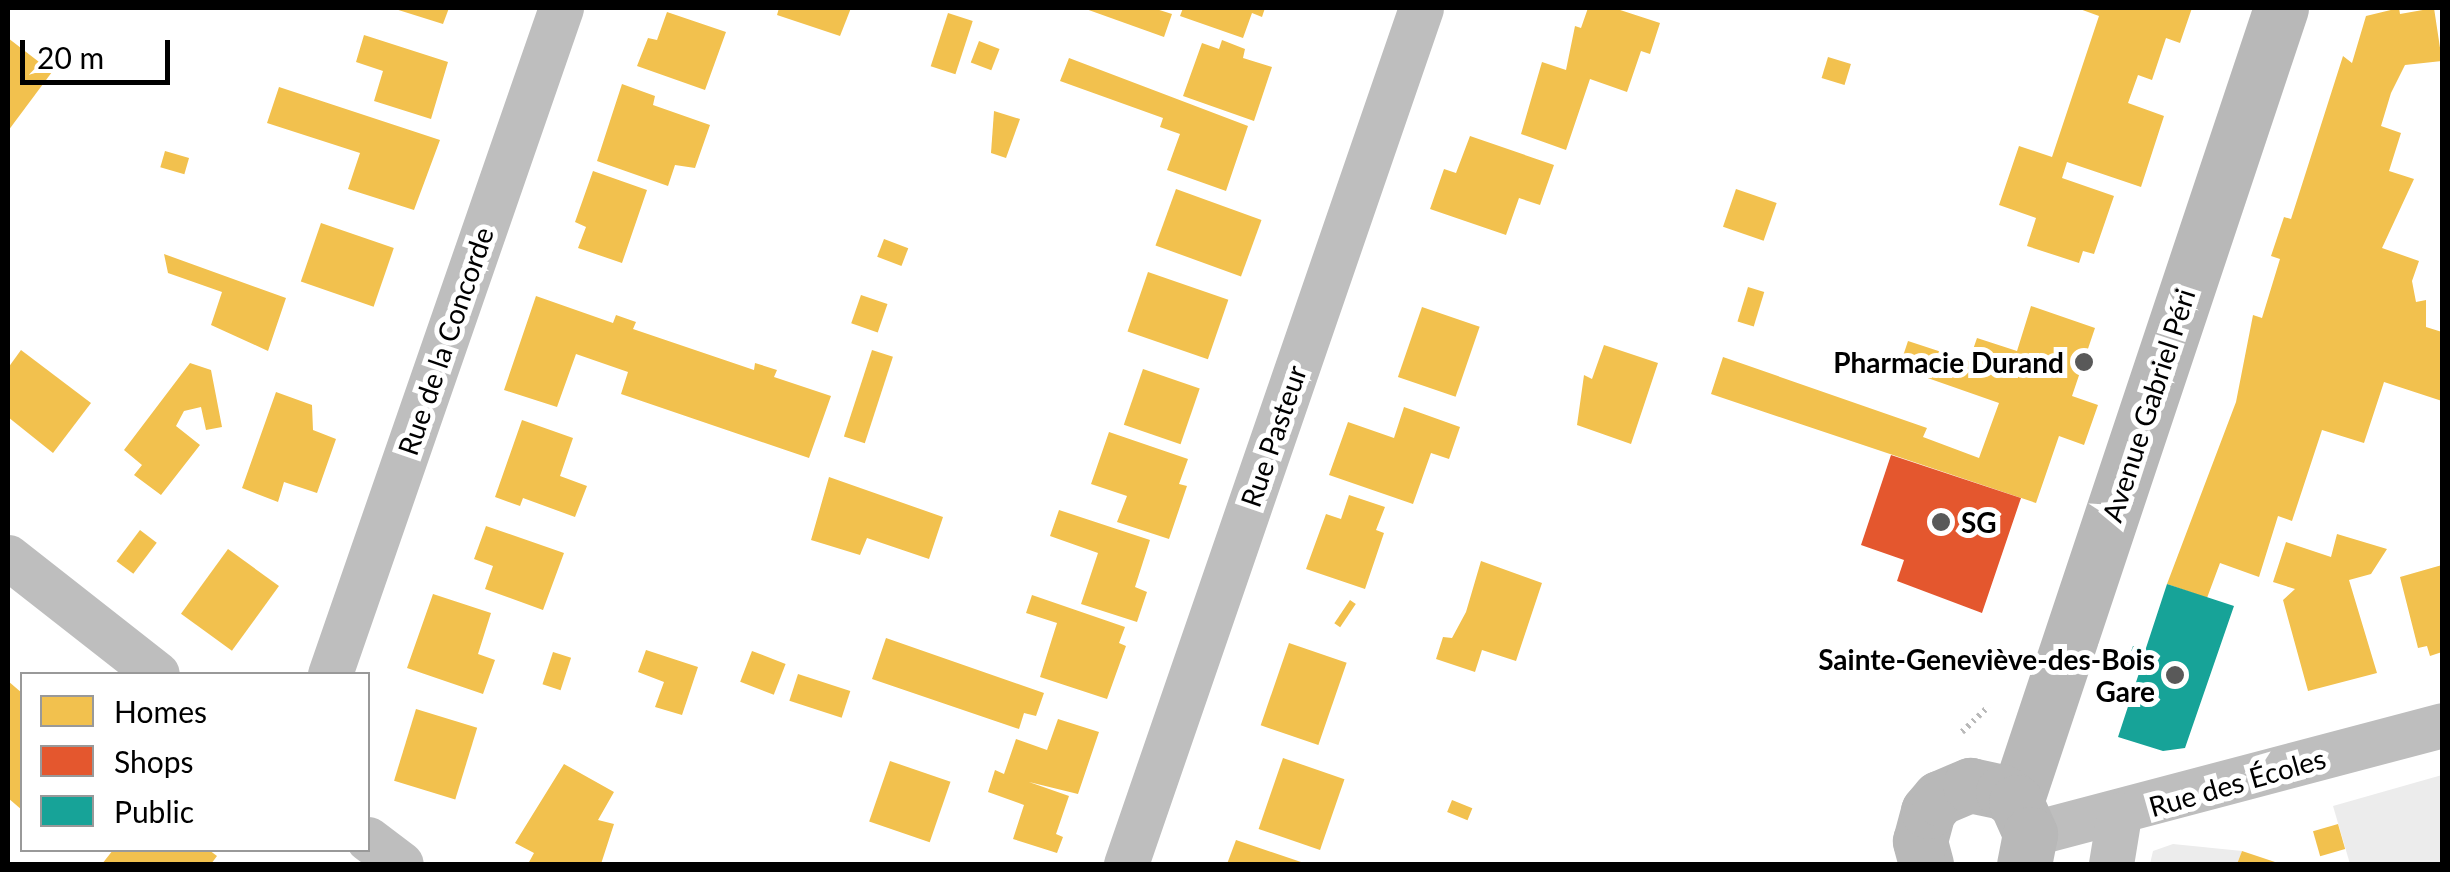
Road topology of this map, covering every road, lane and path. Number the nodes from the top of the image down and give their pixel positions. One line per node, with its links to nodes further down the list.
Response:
1 (561, 8): 6 (street, Rue de la Concorde)
2 (1421, 8): 12 (street, Rue Pasteur)
3 (2281, 8): 9 (street, Avenue Gabriel Péri)
4 (8, 558): 5 (street)
5 (154, 672)
6 (331, 672)
7 (2442, 725): 8 (street, Rue des Écoles)
8 (2119, 816): 9 (street, Rue des Écoles); 14 (street)
9 (2023, 834): 13 (street)
10 (370, 840): 11 (street)
11 (401, 864)
12 (1126, 864)
13 (1926, 864)
14 (2111, 864)

